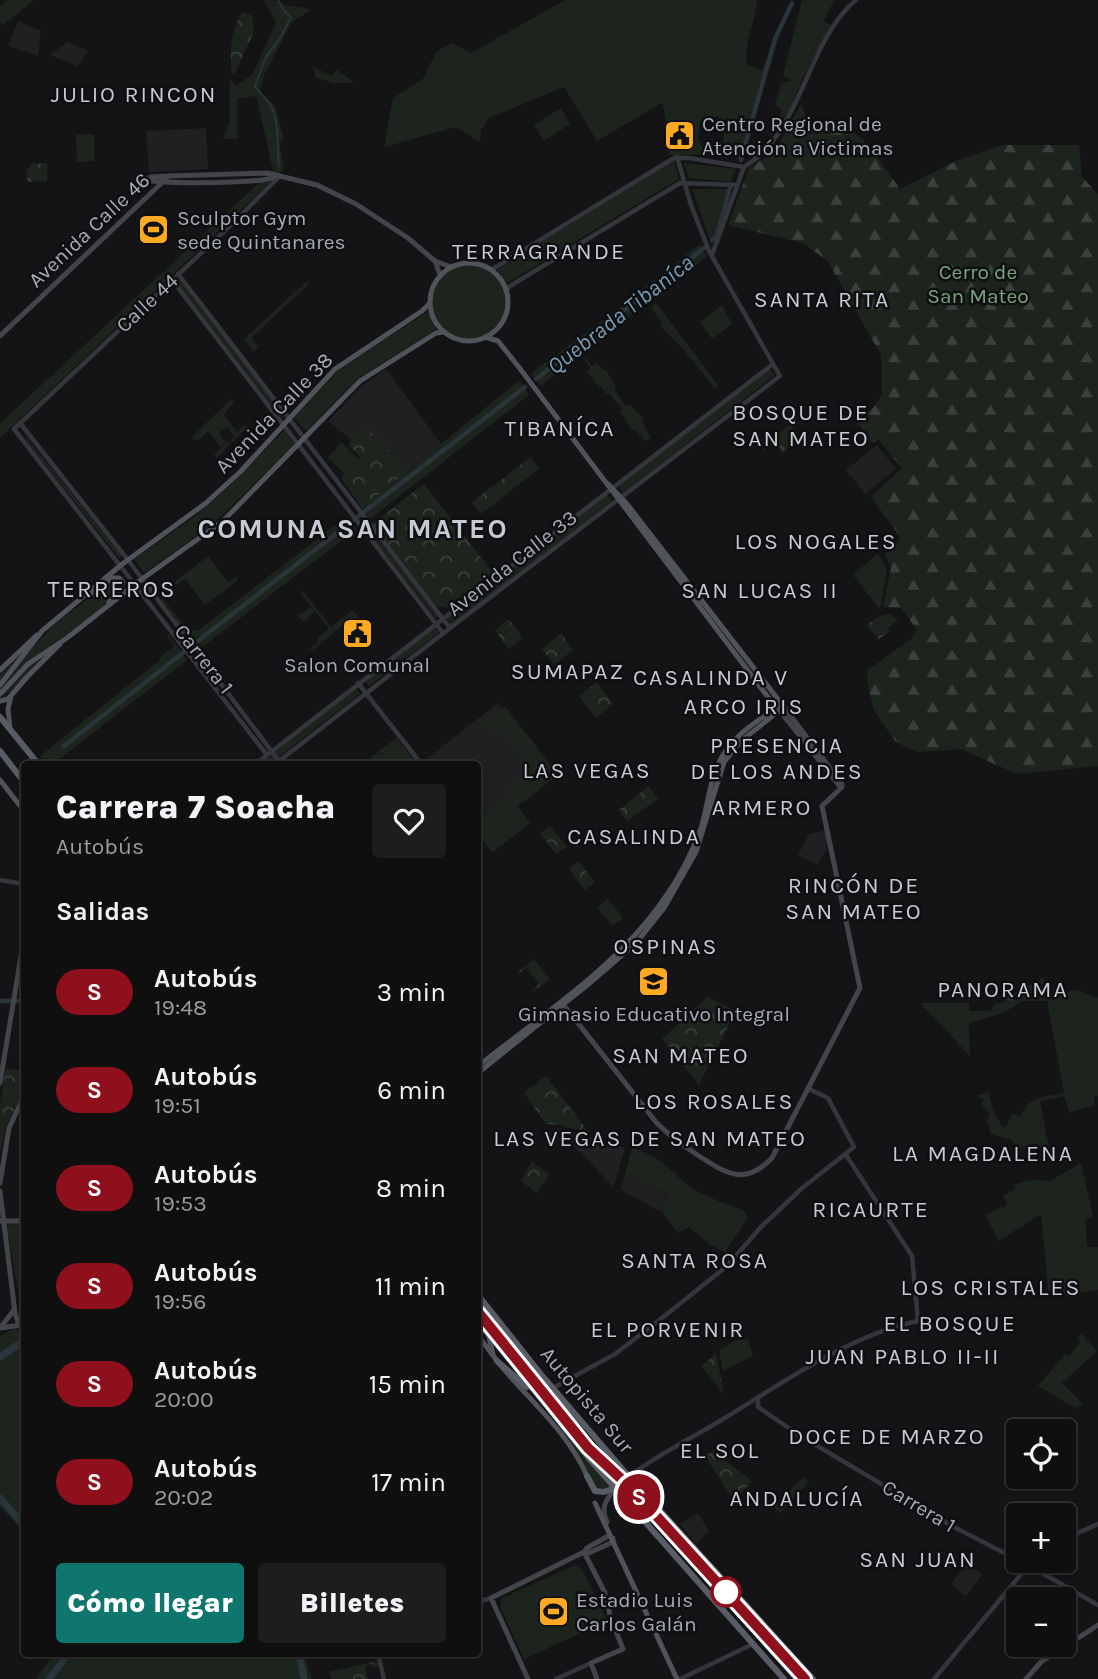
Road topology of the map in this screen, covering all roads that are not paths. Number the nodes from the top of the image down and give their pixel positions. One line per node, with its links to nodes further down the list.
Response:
1 (856, 0): 3 (street)
2 (677, 157): 3 (street); 7 (street); 12 (street)
3 (744, 167): 8 (street)
4 (169, 176): 5 (main road); 6 (main road, Avenida Calle 46); 6 (main road)
5 (277, 177): 6 (main road); 10 (main road); 13 (street, Calle 44)
6 (163, 182): 20 (main road, Avenida Calle 46)
7 (684, 182): 8 (street); 9 (street); 16 (street)
8 (737, 185): 9 (street)
9 (712, 256): 23 (street)
10 (435, 261): 11 (main road); 14 (main road)
11 (451, 267): 12 (main road); 14 (main road)
12 (491, 270): 16 (main road)
13 (178, 274): 15 (street, Calle 44); 24 (street)
14 (440, 275): 17 (main road)
15 (172, 280): 25 (street, Calle 44); 26 (street)
16 (506, 291): 18 (main road)
17 (430, 303): 19 (main road); 24 (main road, Avenida Calle 38)
18 (498, 328): 21 (main road); 22 (main road)
19 (444, 332): 21 (main road); 29 (main road, Avenida Calle 38)
20 (0, 336)
21 (485, 337): 22 (main road)
22 (498, 341): 32 (main road)
23 (773, 363): 32 (street, Avenida Calle 33); 33 (street, Avenida Calle 33)
24 (289, 419): 26 (main road, Avenida Calle 38); 29 (street)
25 (20, 423): 27 (street, Calle 44); 28 (street, Carrera 1)
26 (283, 425): 31 (street); 34 (main road, Avenida Calle 38)
27 (14, 429): 30 (street, Carrera 1)
28 (29, 435): 30 (street); 34 (street, Carrera 1)
29 (303, 438): 31 (main road, Avenida Calle 38); 40 (street)
30 (23, 440): 35 (street, Carrera 1)
31 (298, 444): 36 (main road, Avenida Calle 38); 41 (street)
32 (610, 486): 33 (main road); 40 (street, Avenida Calle 33)
33 (620, 499): 42 (street, Avenida Calle 33); 56 (main road)
34 (128, 560): 35 (main road, Avenida Calle 38); 36 (street, Carrera 1)
35 (121, 565): 37 (street, Carrera 1); 38 (main road, Avenida Calle 38)
36 (142, 579): 37 (main road, Avenida Calle 38); 44 (street, Carrera 1)
37 (136, 584): 39 (main road, Avenida Calle 38); 43 (street, Carrera 1)
38 (74, 604): 39 (main road); 45 (main road, Avenida Calle 38)
39 (99, 613): 47 (main road, Avenida Calle 38)
40 (442, 617): 41 (street, Avenida Calle 33); 42 (street)
41 (435, 622): 46 (street); 50 (street, Avenida Calle 33)
42 (450, 628): 46 (street, Avenida Calle 33)
43 (170, 630): 44 (street); 48 (street, Carrera 1)
44 (181, 630): 48 (street); 59 (street, Carrera 1)
45 (42, 631): 49 (main road); 51 (main road, Avenida Calle 38)
46 (443, 633): 52 (street, Avenida Calle 33)
47 (67, 638): 53 (main road, Avenida Calle 38); 54 (main road)
48 (176, 638): 61 (street, Carrera 1)
49 (0, 670)
50 (358, 683): 52 (street); 59 (street, Avenida Calle 33)
51 (0, 685)
52 (366, 693): 65 (street, Avenida Calle 33); 66 (street)
53 (0, 694)
54 (12, 695): 55 (main road); 58 (main road)
55 (0, 701)
56 (780, 707): 73 (main road); 77 (main road)
57 (0, 717): 58 (highway)
58 (11, 731): 62 (highway)
59 (273, 750): 61 (street, Avenida Calle 33); 64 (street, Carrera 1)
60 (0, 751): 67 (highway)
61 (267, 755): 63 (street, Avenida Calle 33)
62 (36, 761)
63 (259, 761)
64 (277, 761)
65 (282, 761)
66 (419, 761)
67 (21, 778)
68 (1, 782): 69 (main road)
69 (21, 807)
70 (0, 880): 71 (street)
71 (21, 884)
72 (21, 956): 76 (main road)
73 (562, 1002): 74 (main road); 75 (main road); 77 (main road)
74 (481, 1064)
75 (481, 1070)
76 (0, 1083)
77 (809, 1089): 79 (street)
78 (21, 1102): 80 (main road)
79 (846, 1155): 93 (street); 94 (street)
80 (0, 1183)
81 (0, 1191): 82 (main road)
82 (1, 1221): 83 (main road); 85 (main road)
83 (21, 1221)
84 (481, 1300): 93 (highway, Autopista Sur)
85 (15, 1307): 86 (main road); 89 (main road)
86 (21, 1323)
87 (481, 1325): 90 (highway, Autopista Sur)
88 (21, 1326): 89 (main road)
89 (0, 1328)
90 (488, 1334): 92 (main road); 95 (highway, Autopista Sur)
91 (481, 1342): 92 (main road)
92 (496, 1359): 95 (highway); 96 (main road)
93 (553, 1388): 97 (highway, Autopista Sur)
94 (758, 1398): 97 (street); 106 (street, Carrera 1)
95 (550, 1409): 99 (highway, Autopista Sur)
96 (587, 1476): 99 (highway)
97 (629, 1476): 98 (street); 123 (highway, Autopista Sur)
98 (622, 1482): 99 (street); 122 (highway, Autopista Sur)
99 (615, 1488): 104 (main road); 113 (highway, Autopista Sur)
100 (596, 1503): 103 (main road)
101 (1098, 1524): 102 (street)
102 (1076, 1534)
103 (610, 1535): 104 (main road); 105 (main road)
104 (613, 1542): 105 (main road); 120 (main road)
105 (584, 1552): 109 (main road); 115 (main road)
106 (1006, 1553)
107 (1020, 1573): 124 (street)
108 (1047, 1573): 111 (street, Carrera 1)
109 (491, 1598): 110 (street); 117 (main road)
110 (481, 1601)
111 (1098, 1605)
112 (1098, 1625): 125 (main road)
113 (753, 1644): 120 (street); 121 (highway, Autopista Sur)
114 (379, 1657): 116 (street)
115 (591, 1663): 118 (street); 119 (main road)
116 (384, 1679)
117 (528, 1679)
118 (556, 1679)
119 (597, 1679)
120 (679, 1679)
121 (784, 1679)
122 (797, 1679)
123 (813, 1679)
124 (934, 1679)
125 (1026, 1679)

